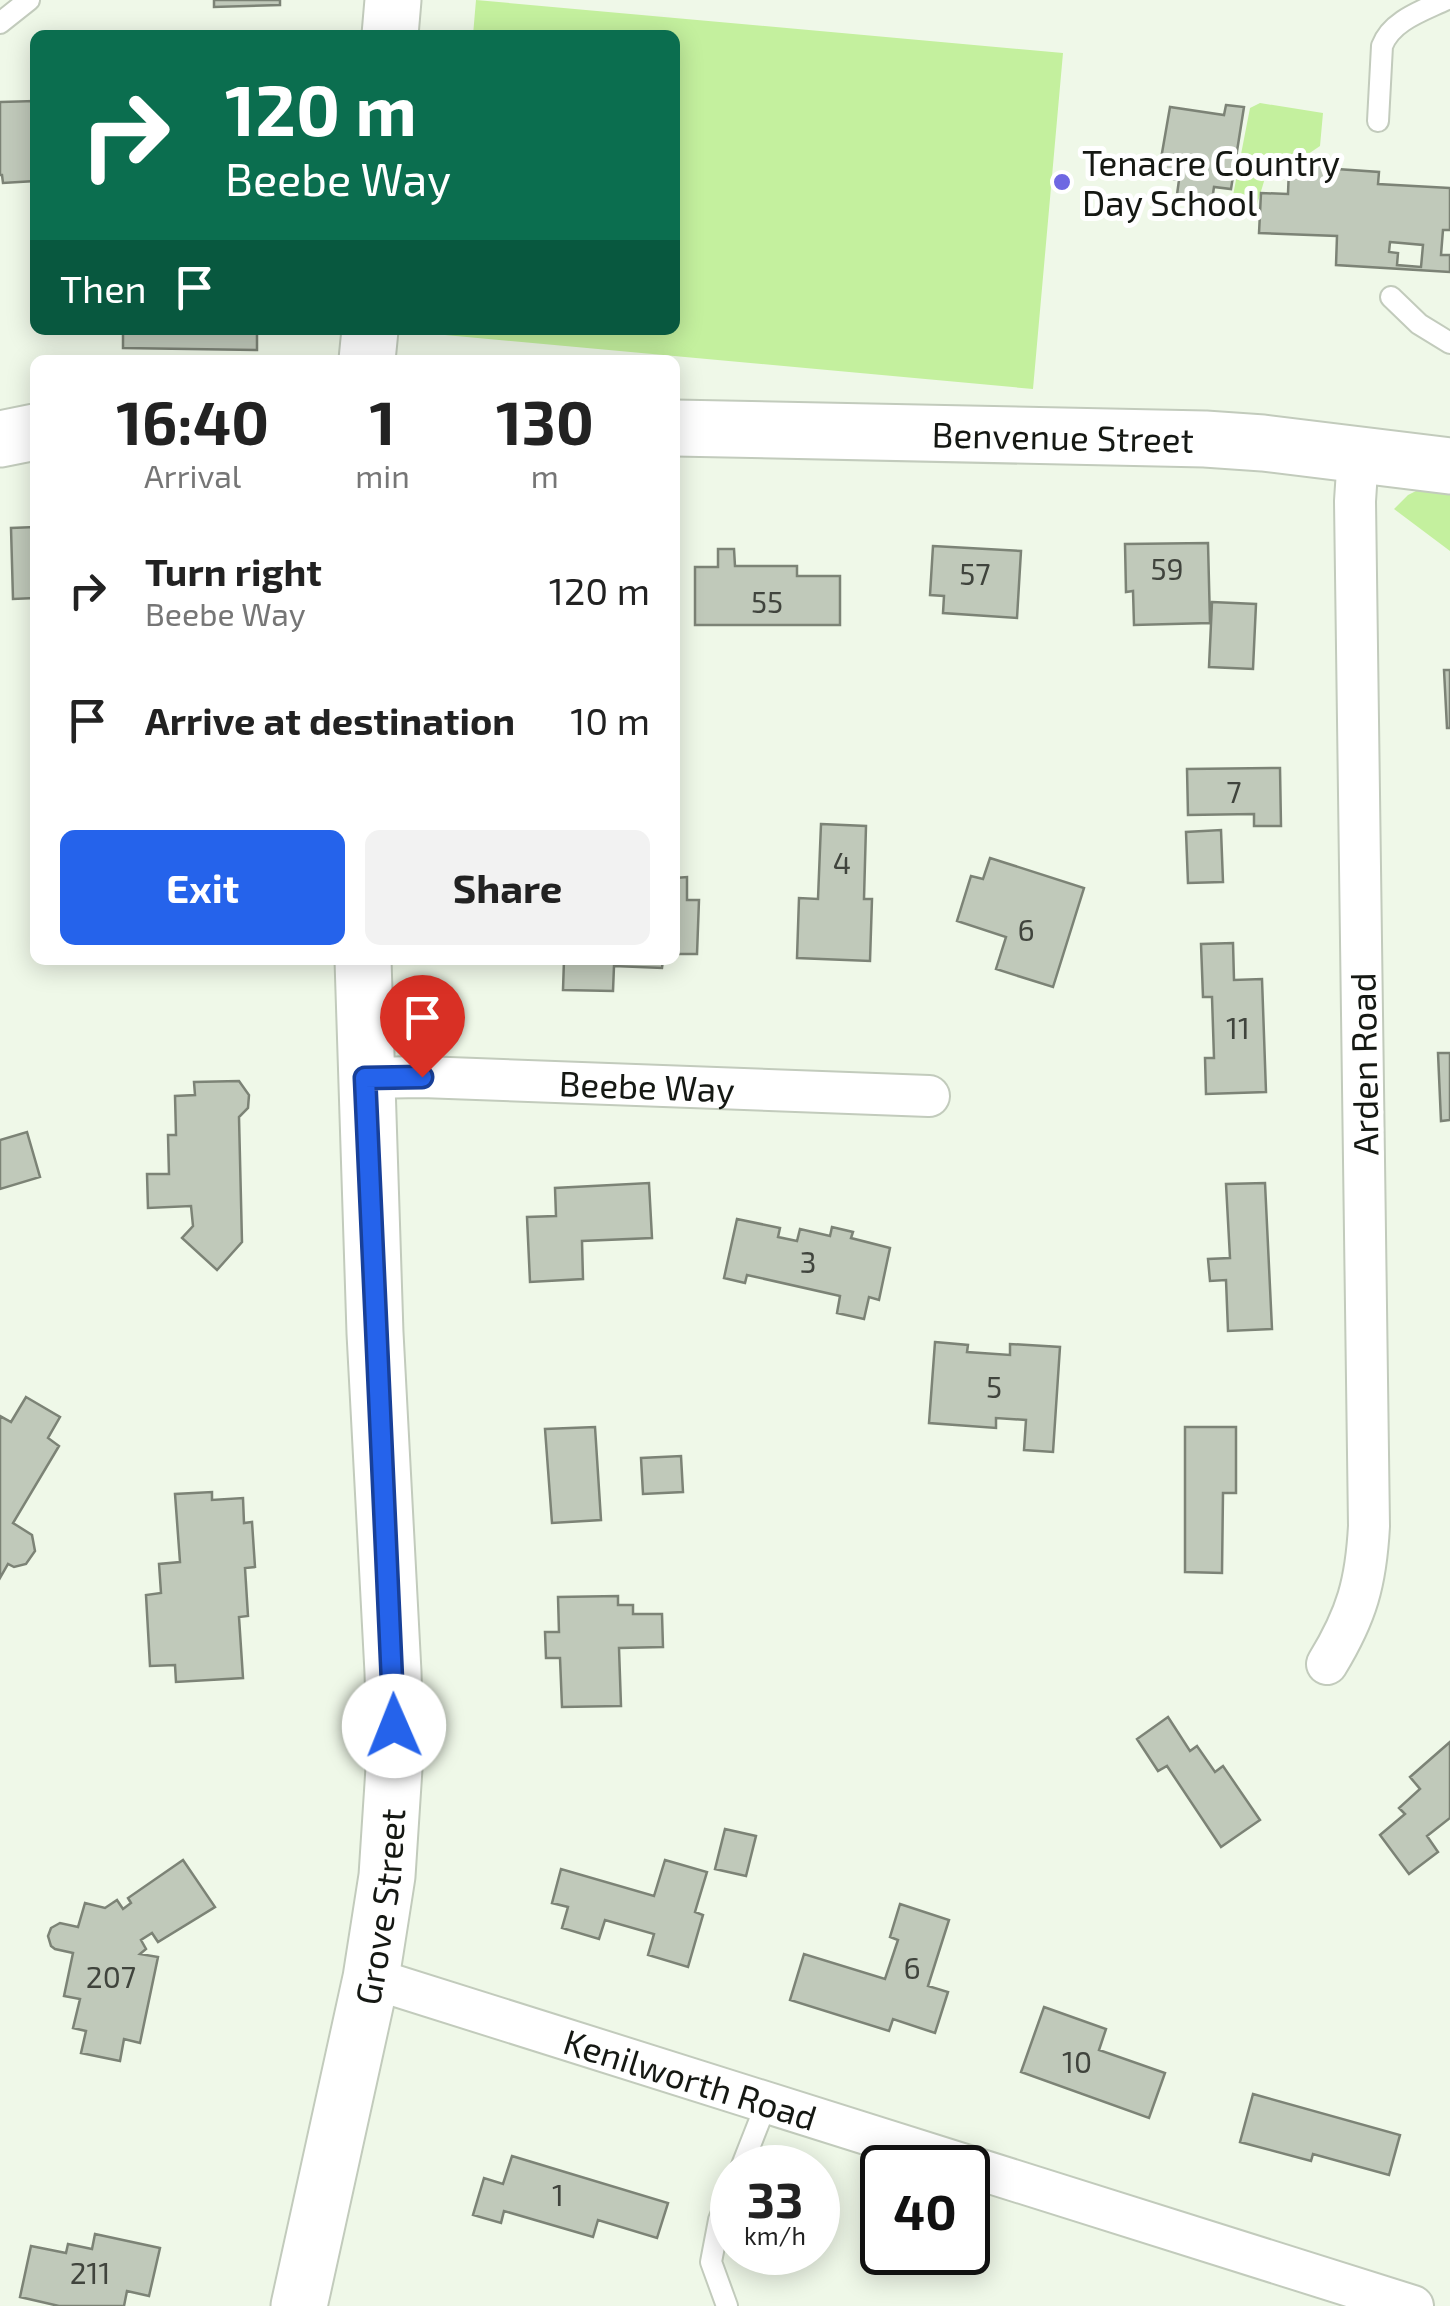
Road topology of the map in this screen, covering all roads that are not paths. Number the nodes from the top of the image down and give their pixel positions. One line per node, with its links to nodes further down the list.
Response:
1 (28, 0): 4 (lane)
2 (393, 0): 5 (street)
3 (1445, 0): 6 (lane)
4 (0, 23)
5 (390, 30)
6 (1378, 121)
7 (1391, 298): 8 (lane)
8 (1450, 344)
9 (680, 428): 12 (street, Benvenue Street)
10 (30, 433): 11 (street)
11 (0, 439)
12 (1358, 455): 13 (street, Benvenue Street); 17 (street, Arden Road)
13 (1450, 466)
14 (363, 965): 15 (street, Grove Street)
15 (365, 1078): 16 (street, Beebe Way); 18 (street, Grove Street)
16 (929, 1096)
17 (1327, 1664)
18 (371, 1978): 19 (street, Kenilworth Road); 22 (street, Grove Street)
19 (767, 2102): 20 (lane); 24 (street, Kenilworth Road)
20 (749, 2145)
21 (716, 2275): 23 (lane)
22 (298, 2306)
23 (727, 2306)
24 (1412, 2306)

